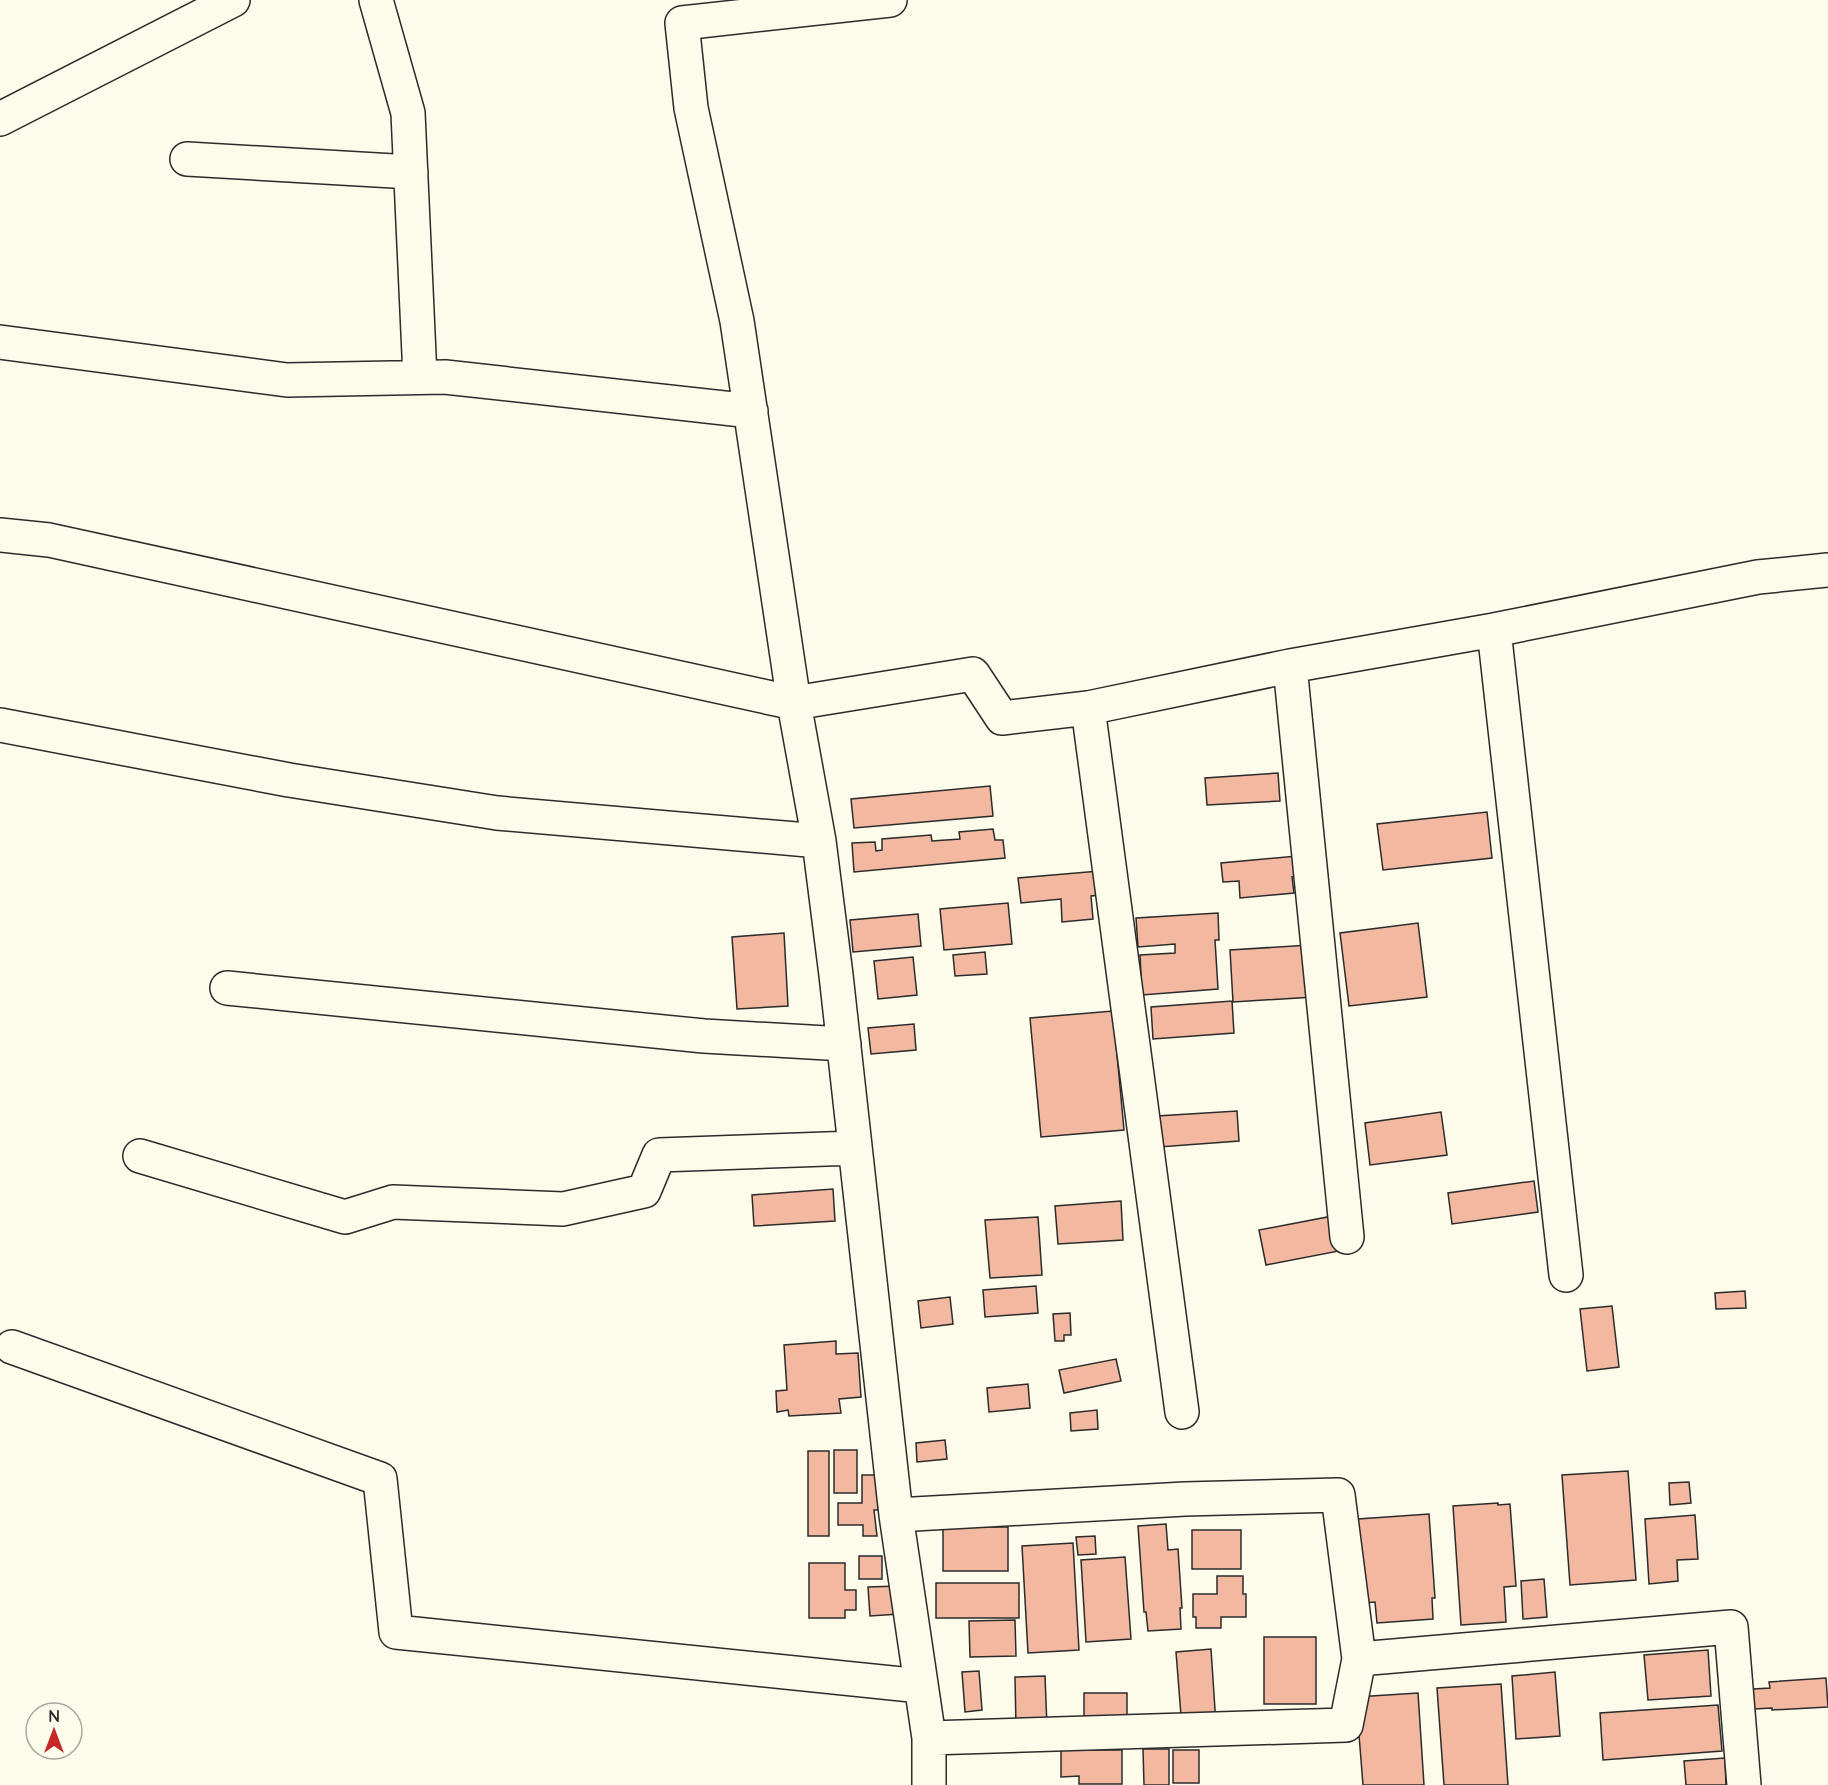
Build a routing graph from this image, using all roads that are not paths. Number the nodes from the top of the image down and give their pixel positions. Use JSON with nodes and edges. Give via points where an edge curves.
{"nodes":[{"id":1,"x":233,"y":0,"type":"edge"},
{"id":2,"x":376,"y":0,"type":"edge"},
{"id":3,"x":890,"y":0,"type":"edge"},
{"id":4,"x":0,"y":119,"type":"edge"},
{"id":5,"x":187,"y":159,"type":"dead end"},
{"id":6,"x":411,"y":172,"type":"junction"},
{"id":7,"x":0,"y":342,"type":"edge"},
{"id":8,"x":420,"y":378,"type":"junction"},
{"id":9,"x":751,"y":411,"type":"junction"},
{"id":10,"x":0,"y":535,"type":"edge"},
{"id":11,"x":1828,"y":570,"type":"edge"},
{"id":12,"x":1494,"y":630,"type":"junction"},
{"id":13,"x":1290,"y":666,"type":"junction"},
{"id":14,"x":794,"y":703,"type":"junction"},
{"id":15,"x":1088,"y":708,"type":"junction"},
{"id":16,"x":0,"y":725,"type":"edge"},
{"id":17,"x":819,"y":841,"type":"junction"},
{"id":18,"x":227,"y":988,"type":"dead end"},
{"id":19,"x":844,"y":1044,"type":"junction"},
{"id":20,"x":855,"y":1148,"type":"junction"},
{"id":21,"x":140,"y":1156,"type":"dead end"},
{"id":22,"x":1347,"y":1237,"type":"dead end"},
{"id":23,"x":1566,"y":1275,"type":"dead end"},
{"id":24,"x":12,"y":1347,"type":"dead end"},
{"id":25,"x":1182,"y":1412,"type":"dead end"},
{"id":26,"x":896,"y":1515,"type":"junction"},
{"id":27,"x":1359,"y":1659,"type":"junction"},
{"id":28,"x":921,"y":1686,"type":"junction"},
{"id":29,"x":929,"y":1738,"type":"junction"},
{"id":30,"x":929,"y":1785,"type":"edge"},
{"id":31,"x":1744,"y":1785,"type":"edge"}],
"edges":[{"from":1,"to":4,"type":"street"},
{"from":2,"to":6,"type":"street","via":[[408,113]]},
{"from":3,"to":9,"type":"street","via":[[682,23],[691,108],[738,321]]},
{"from":5,"to":6,"type":"street"},
{"from":6,"to":8,"type":"street"},
{"from":7,"to":8,"type":"street","via":[[287,380]]},
{"from":8,"to":9,"type":"street","via":[[456,378]]},
{"from":9,"to":14,"type":"street"},
{"from":10,"to":14,"type":"street","via":[[49,540]]},
{"from":11,"to":12,"type":"street","via":[[1758,577]]},
{"from":12,"to":13,"type":"street"},
{"from":12,"to":23,"type":"street"},
{"from":13,"to":15,"type":"street"},
{"from":13,"to":22,"type":"street"},
{"from":14,"to":15,"type":"street","via":[[973,674],[1002,718]]},
{"from":14,"to":17,"type":"street"},
{"from":15,"to":25,"type":"street"},
{"from":16,"to":17,"type":"street","via":[[290,780],[497,813]]},
{"from":17,"to":19,"type":"street"},
{"from":18,"to":19,"type":"street","via":[[704,1036]]},
{"from":19,"to":20,"type":"street"},
{"from":20,"to":21,"type":"street","via":[[659,1155],[644,1191],[563,1209],[393,1202],[345,1217]]},
{"from":20,"to":26,"type":"street"},
{"from":24,"to":28,"type":"street","via":[[380,1479],[396,1632]]},
{"from":26,"to":27,"type":"street","via":[[1338,1495]]},
{"from":26,"to":28,"type":"street"},
{"from":27,"to":29,"type":"street","via":[[1346,1725]]},
{"from":27,"to":31,"type":"street","via":[[1731,1627]]},
{"from":28,"to":29,"type":"street"},
{"from":29,"to":30,"type":"street"}]}
